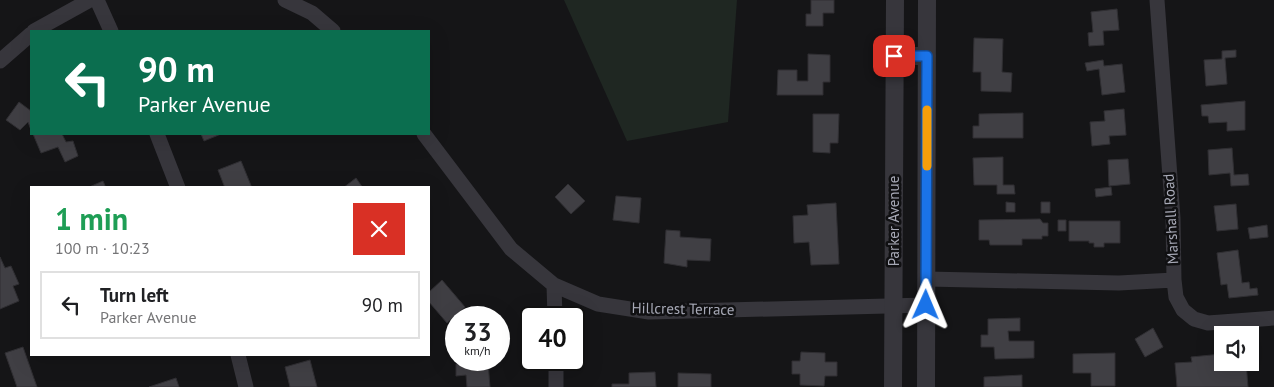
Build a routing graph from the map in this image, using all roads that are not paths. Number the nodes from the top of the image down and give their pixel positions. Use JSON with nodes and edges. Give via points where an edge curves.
{"nodes":[{"id":1,"x":90,"y":0,"type":"edge"},
{"id":2,"x":97,"y":0,"type":"edge"},
{"id":3,"x":285,"y":0,"type":"edge"},
{"id":4,"x":895,"y":0,"type":"edge"},
{"id":5,"x":927,"y":0,"type":"edge"},
{"id":6,"x":1157,"y":0,"type":"edge"},
{"id":7,"x":36,"y":30,"type":"edge"},
{"id":8,"x":111,"y":30,"type":"edge"},
{"id":9,"x":332,"y":30,"type":"edge"},
{"id":10,"x":30,"y":35,"type":"edge"},
{"id":11,"x":894,"y":56,"type":"junction"},
{"id":12,"x":927,"y":56,"type":"junction"},
{"id":13,"x":0,"y":61,"type":"edge"},
{"id":14,"x":157,"y":135,"type":"edge"},
{"id":15,"x":425,"y":135,"type":"edge"},
{"id":16,"x":177,"y":186,"type":"edge"},
{"id":17,"x":926,"y":279,"type":"junction"},
{"id":18,"x":1174,"y":280,"type":"junction"},
{"id":19,"x":554,"y":286,"type":"junction"},
{"id":20,"x":926,"y":305,"type":"junction"},
{"id":21,"x":555,"y":306,"type":"edge"},
{"id":22,"x":893,"y":306,"type":"junction"},
{"id":23,"x":1274,"y":318,"type":"edge"},
{"id":24,"x":238,"y":356,"type":"edge"},
{"id":25,"x":556,"y":371,"type":"edge"},
{"id":26,"x":246,"y":387,"type":"edge"},
{"id":27,"x":556,"y":387,"type":"edge"},
{"id":28,"x":893,"y":387,"type":"edge"},
{"id":29,"x":926,"y":387,"type":"edge"}],
"edges":[{"from":1,"to":7,"type":"street"},
{"from":2,"to":8,"type":"street"},
{"from":3,"to":9,"type":"street","via":[[312,13]]},
{"from":4,"to":11,"type":"street","name":"Parker Avenue"},
{"from":5,"to":12,"type":"street"},
{"from":6,"to":18,"type":"street","name":"Marshall Road","via":[[1173,218]]},
{"from":10,"to":13,"type":"street"},
{"from":11,"to":12,"type":"street"},
{"from":11,"to":22,"type":"street","name":"Parker Avenue"},
{"from":12,"to":17,"type":"street"},
{"from":14,"to":16,"type":"street"},
{"from":15,"to":19,"type":"street","name":"Hillcrest Terrace","via":[[511,249]]},
{"from":17,"to":18,"type":"street","name":"Marshall Road"},
{"from":17,"to":20,"type":"street"},
{"from":18,"to":23,"type":"street","via":[[1176,297],[1194,320],[1208,323]]},
{"from":19,"to":21,"type":"street"},
{"from":19,"to":22,"type":"street","name":"Hillcrest Terrace","via":[[598,304],[649,312]]},
{"from":20,"to":22,"type":"street","name":"Hillcrest Terrace"},
{"from":20,"to":29,"type":"street"},
{"from":22,"to":28,"type":"street","name":"Parker Avenue"},
{"from":24,"to":26,"type":"street"},
{"from":25,"to":27,"type":"street"}]}
